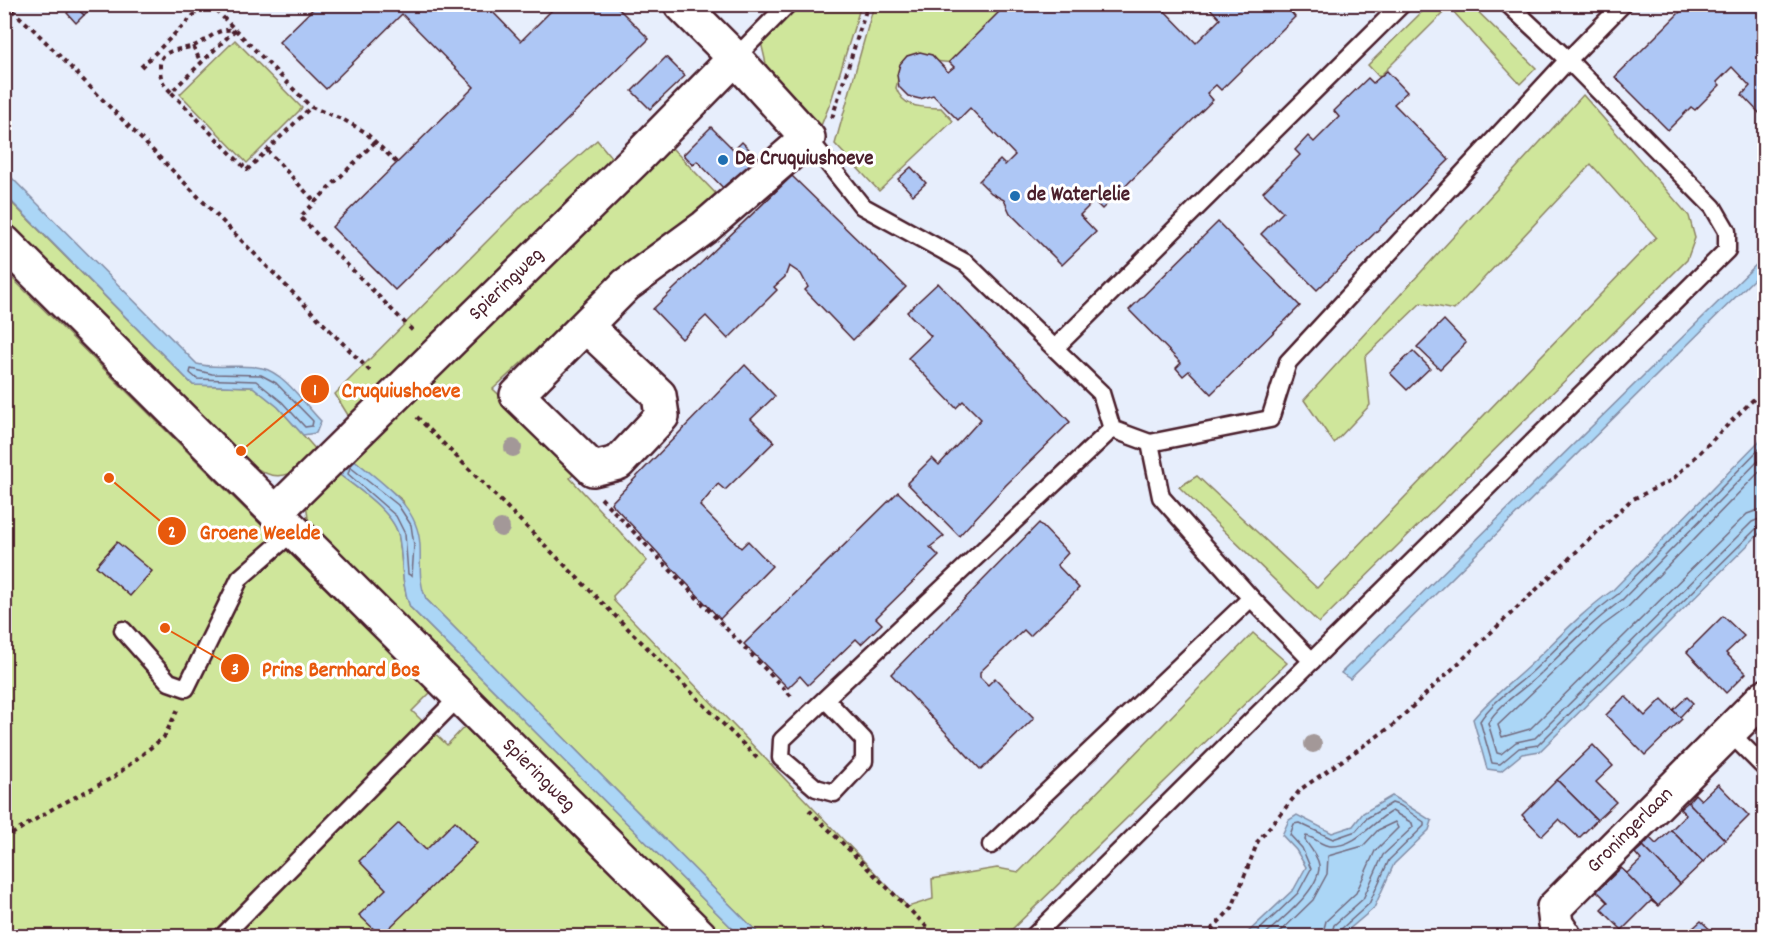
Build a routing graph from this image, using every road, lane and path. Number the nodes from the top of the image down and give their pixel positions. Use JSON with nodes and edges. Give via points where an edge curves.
{"nodes":[{"id":1,"x":5,"y":4,"type":"edge"},
{"id":2,"x":205,"y":4,"type":"edge"},
{"id":3,"x":210,"y":4,"type":"edge"},
{"id":4,"x":223,"y":4,"type":"edge"},
{"id":5,"x":681,"y":4,"type":"edge"},
{"id":6,"x":788,"y":4,"type":"edge"},
{"id":7,"x":868,"y":4,"type":"edge"},
{"id":8,"x":1402,"y":4,"type":"edge"},
{"id":9,"x":1508,"y":4,"type":"edge"},
{"id":10,"x":1623,"y":4,"type":"edge"},
{"id":11,"x":216,"y":11,"type":"junction"},
{"id":12,"x":235,"y":30,"type":"junction"},
{"id":13,"x":193,"y":46,"type":"junction"},
{"id":14,"x":157,"y":51,"type":"junction"},
{"id":15,"x":162,"y":56,"type":"junction"},
{"id":16,"x":735,"y":58,"type":"junction"},
{"id":17,"x":1568,"y":60,"type":"junction"},
{"id":18,"x":201,"y":63,"type":"junction"},
{"id":19,"x":141,"y":67,"type":"dead end"},
{"id":20,"x":171,"y":92,"type":"junction"},
{"id":21,"x":311,"y":107,"type":"junction"},
{"id":22,"x":375,"y":142,"type":"junction"},
{"id":23,"x":815,"y":145,"type":"junction"},
{"id":24,"x":267,"y":150,"type":"junction"},
{"id":25,"x":397,"y":163,"type":"dead end"},
{"id":26,"x":315,"y":202,"type":"junction"},
{"id":27,"x":4,"y":242,"type":"edge"},
{"id":28,"x":586,"y":326,"type":"junction"},
{"id":29,"x":1055,"y":348,"type":"junction"},
{"id":30,"x":436,"y":354,"type":"junction"},
{"id":31,"x":1764,"y":389,"type":"edge"},
{"id":32,"x":394,"y":395,"type":"junction"},
{"id":33,"x":1112,"y":429,"type":"junction"},
{"id":34,"x":1150,"y":443,"type":"junction"},
{"id":35,"x":593,"y":469,"type":"junction"},
{"id":36,"x":286,"y":520,"type":"junction"},
{"id":37,"x":1251,"y":598,"type":"junction"},
{"id":38,"x":123,"y":630,"type":"dead end"},
{"id":39,"x":1312,"y":661,"type":"junction"},
{"id":40,"x":186,"y":688,"type":"junction"},
{"id":41,"x":460,"y":696,"type":"junction"},
{"id":42,"x":1764,"y":697,"type":"edge"},
{"id":43,"x":825,"y":699,"type":"junction"},
{"id":44,"x":809,"y":714,"type":"junction"},
{"id":45,"x":1729,"y":732,"type":"junction"},
{"id":46,"x":766,"y":767,"type":"dead end"},
{"id":47,"x":1764,"y":767,"type":"edge"},
{"id":48,"x":800,"y":801,"type":"dead end"},
{"id":49,"x":4,"y":839,"type":"edge"},
{"id":50,"x":991,"y":845,"type":"dead end"},
{"id":51,"x":223,"y":936,"type":"edge"},
{"id":52,"x":700,"y":936,"type":"edge"},
{"id":53,"x":936,"y":936,"type":"edge"},
{"id":54,"x":1034,"y":936,"type":"edge"},
{"id":55,"x":1204,"y":936,"type":"edge"},
{"id":56,"x":1564,"y":936,"type":"edge"}],
"edges":[{"from":1,"to":32,"type":"path"},
{"from":2,"to":14,"type":"path"},
{"from":3,"to":11,"type":"path"},
{"from":4,"to":11,"type":"path"},
{"from":5,"to":16,"type":"street"},
{"from":6,"to":16,"type":"lane","name":"Spieringweg"},
{"from":7,"to":23,"type":"path"},
{"from":8,"to":29,"type":"lane"},
{"from":9,"to":17,"type":"lane"},
{"from":10,"to":17,"type":"lane"},
{"from":11,"to":12,"type":"path"},
{"from":12,"to":13,"type":"path","via":[[214,32]]},
{"from":12,"to":18,"type":"path"},
{"from":12,"to":21,"type":"path"},
{"from":13,"to":15,"type":"path"},
{"from":13,"to":18,"type":"path"},
{"from":14,"to":15,"type":"path"},
{"from":14,"to":19,"type":"path"},
{"from":15,"to":20,"type":"path","via":[[160,78]]},
{"from":16,"to":23,"type":"street"},
{"from":16,"to":30,"type":"street","name":"Spieringweg"},
{"from":17,"to":34,"type":"lane","via":[[1288,362],[1270,419]]},
{"from":17,"to":39,"type":"lane","via":[[1713,207],[1727,231],[1726,250]]},
{"from":18,"to":20,"type":"path"},
{"from":20,"to":24,"type":"path","via":[[247,170]]},
{"from":21,"to":22,"type":"path","via":[[344,120]]},
{"from":21,"to":24,"type":"path"},
{"from":22,"to":25,"type":"path"},
{"from":22,"to":26,"type":"path"},
{"from":23,"to":28,"type":"street","via":[[626,285]]},
{"from":23,"to":29,"type":"lane","via":[[862,206],[966,263]]},
{"from":24,"to":26,"type":"path"},
{"from":26,"to":30,"type":"path","via":[[300,217]]},
{"from":27,"to":36,"type":"street","name":"Spieringweg"},
{"from":28,"to":35,"type":"street","via":[[517,395]]},
{"from":28,"to":35,"type":"street","via":[[660,395],[662,416],[618,463]]},
{"from":29,"to":33,"type":"lane","via":[[1101,393]]},
{"from":30,"to":32,"type":"street","name":"Spieringweg"},
{"from":31,"to":55,"type":"path","via":[[1672,480],[1631,500],[1392,726],[1301,789],[1258,841],[1232,908]]},
{"from":32,"to":36,"type":"street","name":"Spieringweg"},
{"from":32,"to":46,"type":"path"},
{"from":33,"to":34,"type":"lane"},
{"from":33,"to":43,"type":"lane"},
{"from":34,"to":37,"type":"lane","via":[[1161,497]]},
{"from":35,"to":44,"type":"path","via":[[586,483]]},
{"from":36,"to":40,"type":"lane","via":[[240,578]]},
{"from":36,"to":41,"type":"street","name":"Spieringweg"},
{"from":37,"to":39,"type":"lane"},
{"from":37,"to":50,"type":"lane"},
{"from":38,"to":40,"type":"lane","via":[[169,682]]},
{"from":39,"to":54,"type":"lane"},
{"from":40,"to":49,"type":"path","via":[[164,737],[114,777]]},
{"from":41,"to":51,"type":"lane"},
{"from":41,"to":52,"type":"street","name":"Spieringweg"},
{"from":42,"to":45,"type":"street","name":"Groningerlaan"},
{"from":43,"to":44,"type":"lane"},
{"from":43,"to":44,"type":"lane","via":[[864,740],[864,761],[834,793],[816,788],[781,758],[782,740]]},
{"from":45,"to":47,"type":"lane"},
{"from":45,"to":56,"type":"street","name":"Groningerlaan","via":[[1554,908],[1556,924]]},
{"from":48,"to":53,"type":"path"}]}
